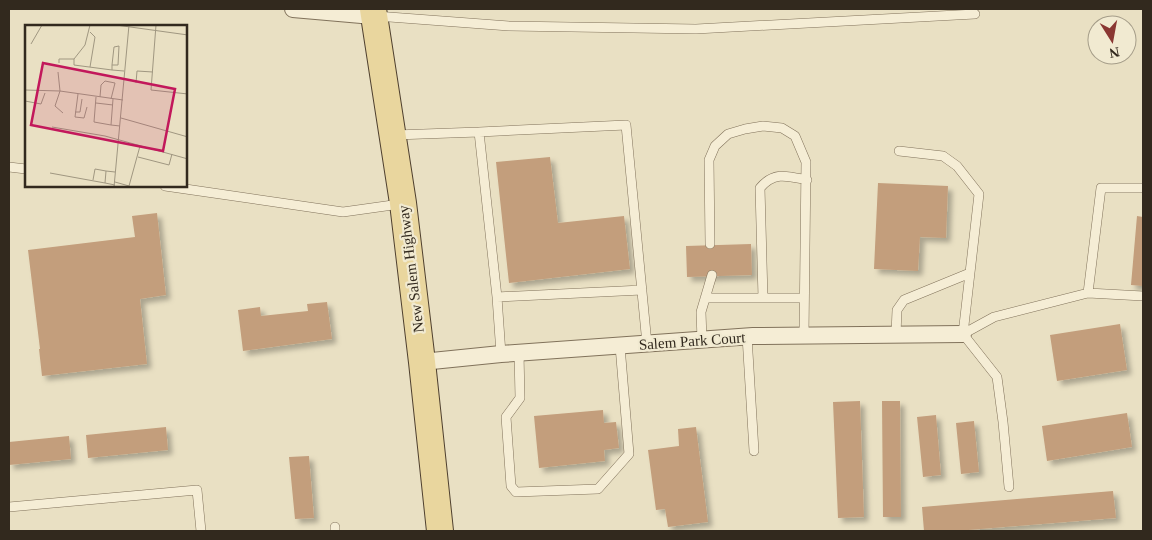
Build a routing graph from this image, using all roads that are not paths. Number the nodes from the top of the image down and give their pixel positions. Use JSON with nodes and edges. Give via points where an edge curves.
{"nodes":[{"id":1,"x":293,"y":9,"type":"edge"},
{"id":2,"x":373,"y":12,"type":"edge"},
{"id":3,"x":975,"y":14,"type":"dead end"},
{"id":4,"x":479,"y":132,"type":"junction"},
{"id":5,"x":392,"y":135,"type":"junction"},
{"id":6,"x":898,"y":151,"type":"dead end"},
{"id":7,"x":9,"y":167,"type":"edge"},
{"id":8,"x":25,"y":169,"type":"edge"},
{"id":9,"x":806,"y":180,"type":"junction"},
{"id":10,"x":179,"y":188,"type":"edge"},
{"id":11,"x":1143,"y":188,"type":"edge"},
{"id":12,"x":403,"y":203,"type":"junction"},
{"id":13,"x":710,"y":244,"type":"dead end"},
{"id":14,"x":970,"y":273,"type":"junction"},
{"id":15,"x":712,"y":275,"type":"dead end"},
{"id":16,"x":642,"y":290,"type":"junction"},
{"id":17,"x":1088,"y":293,"type":"junction"},
{"id":18,"x":1143,"y":296,"type":"edge"},
{"id":19,"x":497,"y":297,"type":"junction"},
{"id":20,"x":705,"y":298,"type":"junction"},
{"id":21,"x":763,"y":298,"type":"junction"},
{"id":22,"x":804,"y":298,"type":"junction"},
{"id":23,"x":896,"y":334,"type":"junction"},
{"id":24,"x":964,"y":334,"type":"junction"},
{"id":25,"x":804,"y":335,"type":"junction"},
{"id":26,"x":747,"y":336,"type":"junction"},
{"id":27,"x":702,"y":340,"type":"junction"},
{"id":28,"x":647,"y":344,"type":"junction"},
{"id":29,"x":620,"y":346,"type":"junction"},
{"id":30,"x":519,"y":353,"type":"junction"},
{"id":31,"x":501,"y":354,"type":"junction"},
{"id":32,"x":422,"y":362,"type":"junction"},
{"id":33,"x":754,"y":452,"type":"dead end"},
{"id":34,"x":1009,"y":488,"type":"dead end"},
{"id":35,"x":9,"y":507,"type":"edge"},
{"id":36,"x":201,"y":531,"type":"edge"},
{"id":37,"x":440,"y":531,"type":"edge"}],
"edges":[{"from":1,"to":2,"type":"street"},
{"from":2,"to":3,"type":"lane","via":[[508,26],[696,29]]},
{"from":2,"to":5,"type":"main road","name":"New Salem Highway"},
{"from":4,"to":5,"type":"lane"},
{"from":4,"to":16,"type":"lane","via":[[626,125]]},
{"from":4,"to":19,"type":"lane"},
{"from":5,"to":12,"type":"main road","name":"New Salem Highway"},
{"from":6,"to":14,"type":"lane","via":[[943,156],[957,166],[979,194]]},
{"from":7,"to":8,"type":"lane"},
{"from":9,"to":13,"type":"lane","via":[[806,162],[795,136],[782,128],[763,126],[728,134],[715,146],[709,160]]},
{"from":9,"to":21,"type":"lane","via":[[776,177],[766,180],[760,188]]},
{"from":9,"to":22,"type":"lane"},
{"from":10,"to":12,"type":"lane","via":[[343,212]]},
{"from":11,"to":17,"type":"lane","via":[[1101,188]]},
{"from":12,"to":32,"type":"main road","name":"New Salem Highway"},
{"from":14,"to":23,"type":"lane","via":[[904,300],[897,310]]},
{"from":14,"to":24,"type":"lane"},
{"from":15,"to":20,"type":"lane"},
{"from":16,"to":19,"type":"lane"},
{"from":16,"to":28,"type":"lane"},
{"from":17,"to":18,"type":"lane"},
{"from":17,"to":24,"type":"lane","via":[[994,317]]},
{"from":19,"to":31,"type":"lane"},
{"from":20,"to":21,"type":"lane"},
{"from":20,"to":27,"type":"lane","via":[[701,312]]},
{"from":21,"to":22,"type":"lane"},
{"from":22,"to":25,"type":"lane"},
{"from":23,"to":24,"type":"street","name":"Salem Park Court"},
{"from":23,"to":25,"type":"street","name":"Salem Park Court"},
{"from":24,"to":34,"type":"lane","via":[[997,378]]},
{"from":25,"to":26,"type":"street","name":"Salem Park Court"},
{"from":26,"to":27,"type":"street","name":"Salem Park Court"},
{"from":26,"to":33,"type":"lane"},
{"from":27,"to":28,"type":"street","name":"Salem Park Court"},
{"from":28,"to":29,"type":"street","name":"Salem Park Court"},
{"from":29,"to":30,"type":"street","name":"Salem Park Court"},
{"from":29,"to":30,"type":"lane","via":[[629,454],[598,489],[516,492],[511,486],[506,417],[520,398]]},
{"from":30,"to":31,"type":"street","name":"Salem Park Court"},
{"from":31,"to":32,"type":"street","name":"Salem Park Court"},
{"from":32,"to":37,"type":"main road","name":"New Salem Highway"},
{"from":35,"to":36,"type":"lane","via":[[196,490]]}]}
